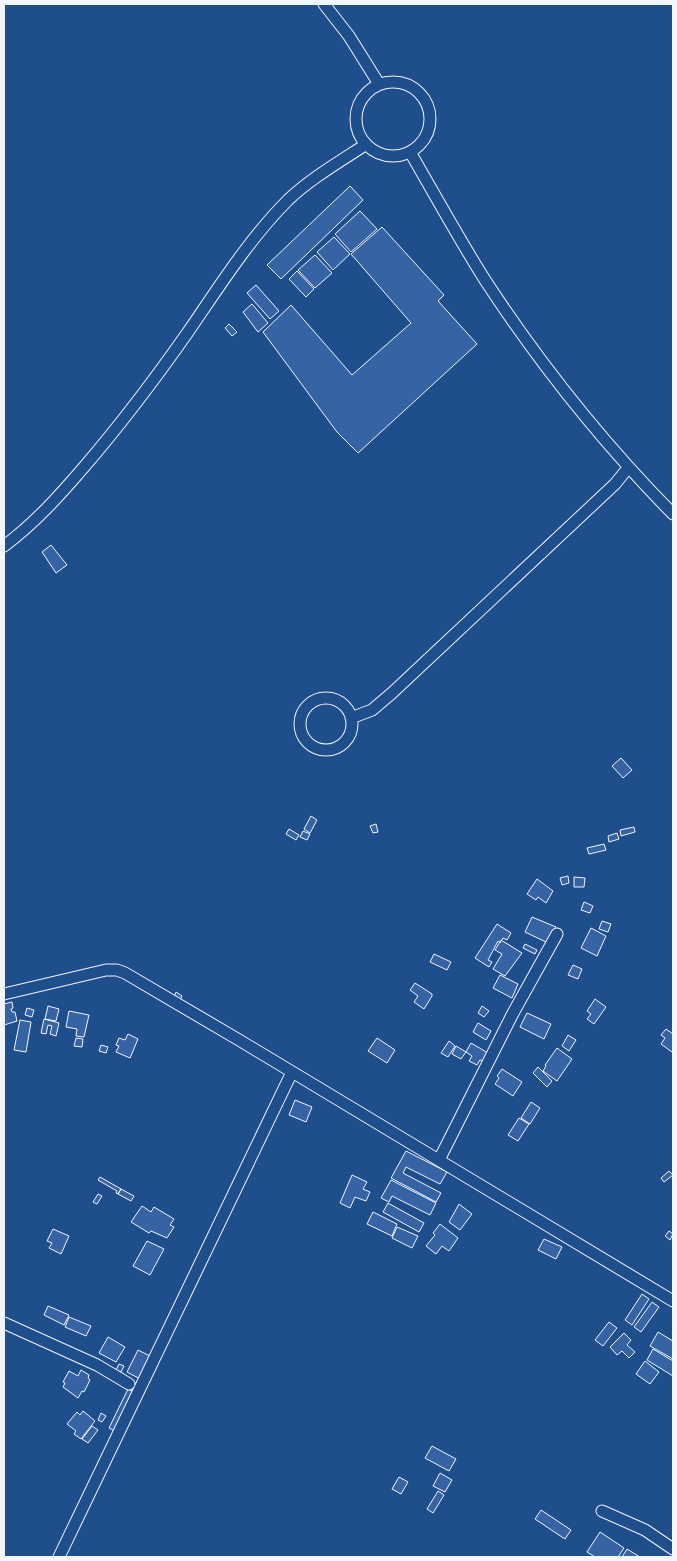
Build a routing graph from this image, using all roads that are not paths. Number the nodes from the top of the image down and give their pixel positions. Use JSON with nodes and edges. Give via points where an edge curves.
{"nodes":[{"id":1,"x":324,"y":4,"type":"edge"},
{"id":2,"x":380,"y":84,"type":"junction"},
{"id":3,"x":365,"y":145,"type":"junction"},
{"id":4,"x":410,"y":152,"type":"junction"},
{"id":5,"x":628,"y":468,"type":"junction"},
{"id":6,"x":673,"y":514,"type":"edge"},
{"id":7,"x":4,"y":546,"type":"edge"},
{"id":8,"x":351,"y":718,"type":"junction"},
{"id":9,"x":557,"y":934,"type":"dead end"},
{"id":10,"x":4,"y":994,"type":"edge"},
{"id":11,"x":292,"y":1072,"type":"junction"},
{"id":12,"x":439,"y":1160,"type":"junction"},
{"id":13,"x":673,"y":1301,"type":"edge"},
{"id":14,"x":4,"y":1323,"type":"edge"},
{"id":15,"x":130,"y":1384,"type":"dead end"},
{"id":16,"x":602,"y":1511,"type":"dead end"},
{"id":17,"x":673,"y":1549,"type":"edge"},
{"id":18,"x":59,"y":1557,"type":"edge"}],
"edges":[{"from":1,"to":2,"type":"street"},
{"from":2,"to":3,"type":"street","via":[[360,99],[356,111],[356,129]]},
{"from":2,"to":4,"type":"street","via":[[404,83],[424,98],[429,110],[427,134]]},
{"from":3,"to":4,"type":"street","via":[[386,156]]},
{"from":3,"to":7,"type":"street","via":[[289,200],[252,242],[151,386],[100,448],[58,497]]},
{"from":4,"to":5,"type":"street","via":[[485,280],[542,362]]},
{"from":5,"to":6,"type":"street"},
{"from":5,"to":8,"type":"street","via":[[615,484],[392,693],[372,710]]},
{"from":8,"to":8,"type":"street","via":[[351,732],[347,740],[333,750],[316,748],[309,743],[301,728],[301,720],[309,705],[324,699],[340,702]]},
{"from":9,"to":12,"type":"street"},
{"from":10,"to":11,"type":"street","via":[[117,970],[136,978]]},
{"from":11,"to":12,"type":"street"},
{"from":11,"to":18,"type":"street"},
{"from":12,"to":13,"type":"street"},
{"from":14,"to":15,"type":"street","via":[[97,1365]]},
{"from":16,"to":17,"type":"street","via":[[645,1530]]}]}
